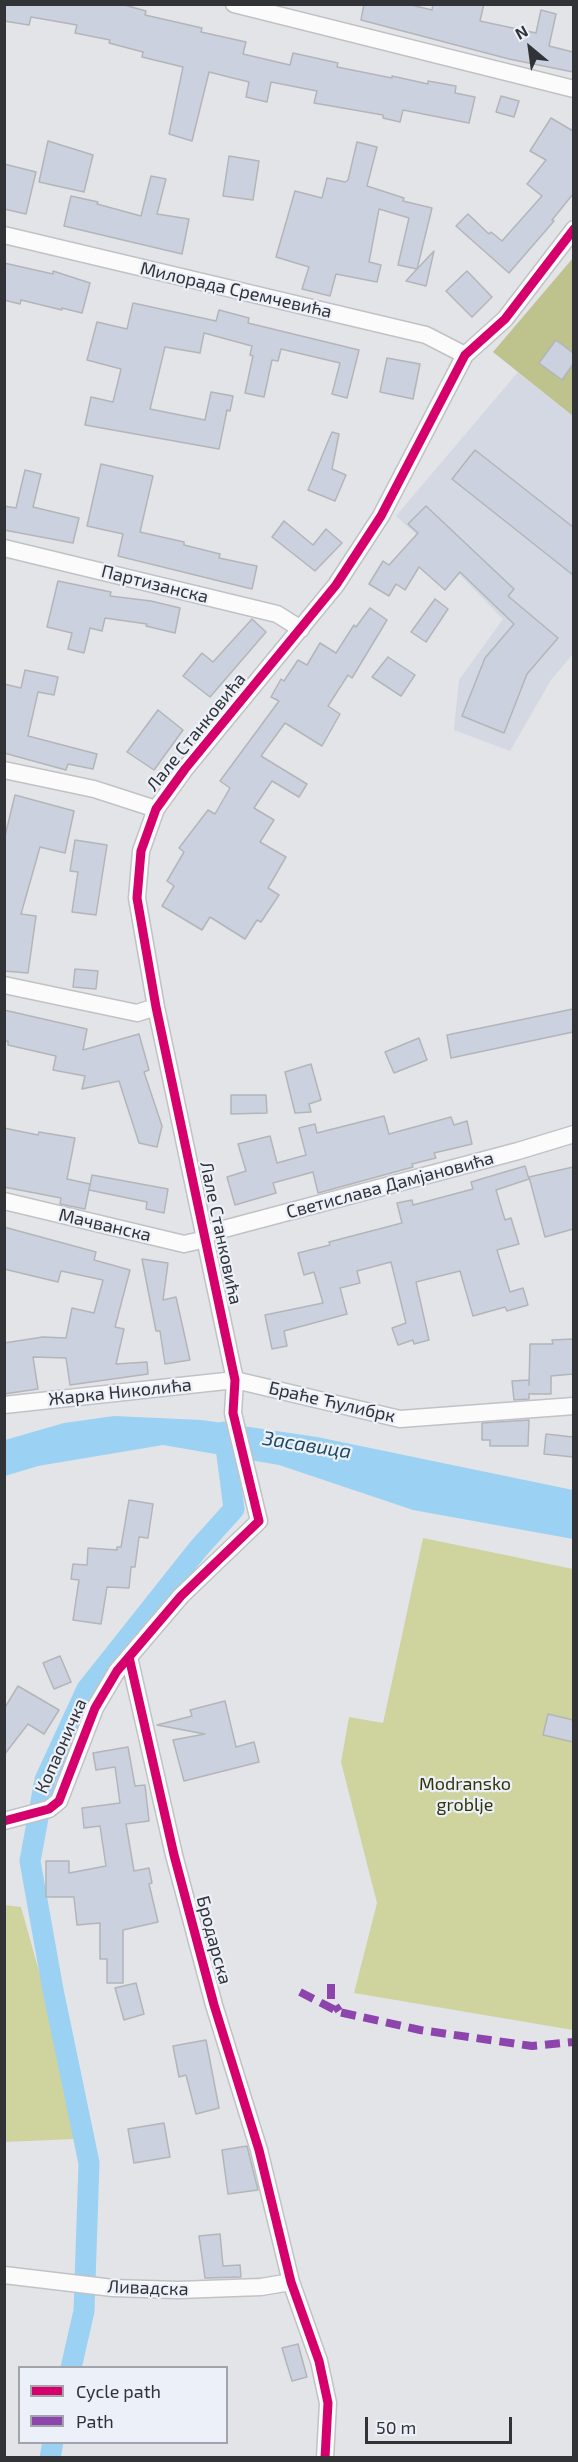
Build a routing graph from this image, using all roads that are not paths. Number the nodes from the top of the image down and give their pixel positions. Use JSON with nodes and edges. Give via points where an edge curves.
{"nodes":[{"id":1,"x":234,"y":4,"type":"edge"},
{"id":2,"x":573,"y":89,"type":"edge"},
{"id":3,"x":573,"y":229,"type":"edge"},
{"id":4,"x":4,"y":235,"type":"edge"},
{"id":5,"x":465,"y":355,"type":"junction"},
{"id":6,"x":4,"y":548,"type":"edge"},
{"id":7,"x":301,"y":628,"type":"junction"},
{"id":8,"x":4,"y":770,"type":"edge"},
{"id":9,"x":156,"y":808,"type":"junction"},
{"id":10,"x":4,"y":985,"type":"edge"},
{"id":11,"x":156,"y":1007,"type":"junction"},
{"id":12,"x":573,"y":1134,"type":"edge"},
{"id":13,"x":4,"y":1201,"type":"edge"},
{"id":14,"x":206,"y":1236,"type":"junction"},
{"id":15,"x":235,"y":1380,"type":"junction"},
{"id":16,"x":4,"y":1405,"type":"edge"},
{"id":17,"x":573,"y":1406,"type":"edge"},
{"id":18,"x":129,"y":1658,"type":"junction"},
{"id":19,"x":4,"y":1821,"type":"edge"},
{"id":20,"x":4,"y":2275,"type":"edge"},
{"id":21,"x":291,"y":2282,"type":"junction"},
{"id":22,"x":325,"y":2457,"type":"edge"}],
"edges":[{"from":1,"to":2,"type":"street"},
{"from":3,"to":5,"type":"street","name":"Лале Станковића","via":[[505,319]]},
{"from":4,"to":5,"type":"street","name":"Милорада Сремчевића","via":[[426,335]]},
{"from":5,"to":7,"type":"street","name":"Лале Станковића","via":[[381,516],[336,585]]},
{"from":6,"to":7,"type":"street","name":"Партизанска","via":[[277,614]]},
{"from":7,"to":9,"type":"street","name":"Лале Станковића"},
{"from":8,"to":9,"type":"street","via":[[94,789]]},
{"from":9,"to":11,"type":"street","name":"Лале Станковића","via":[[141,851],[137,898]]},
{"from":10,"to":11,"type":"street","via":[[137,1013]]},
{"from":11,"to":14,"type":"street","name":"Лале Станковића"},
{"from":12,"to":14,"type":"street","name":"Светислава Дамјановића"},
{"from":13,"to":14,"type":"street","name":"Мачванска","via":[[184,1244]]},
{"from":14,"to":15,"type":"street","name":"Лале Станковића"},
{"from":15,"to":16,"type":"street","name":"Жарка Николића"},
{"from":15,"to":17,"type":"street","name":"Браће Ћулибрк","via":[[400,1419]]},
{"from":15,"to":18,"type":"street","name":"Лале Станковића","via":[[233,1413],[259,1521],[181,1596]]},
{"from":18,"to":19,"type":"street","name":"Копаоничка","via":[[95,1708],[59,1801],[49,1809]]},
{"from":18,"to":21,"type":"street","name":"Бродарска","via":[[174,1855],[214,2005],[259,2150]]},
{"from":20,"to":21,"type":"street","name":"Ливадска","via":[[113,2288],[178,2290]]},
{"from":21,"to":22,"type":"street","name":"Бродарска","via":[[319,2361],[328,2403]]}]}
